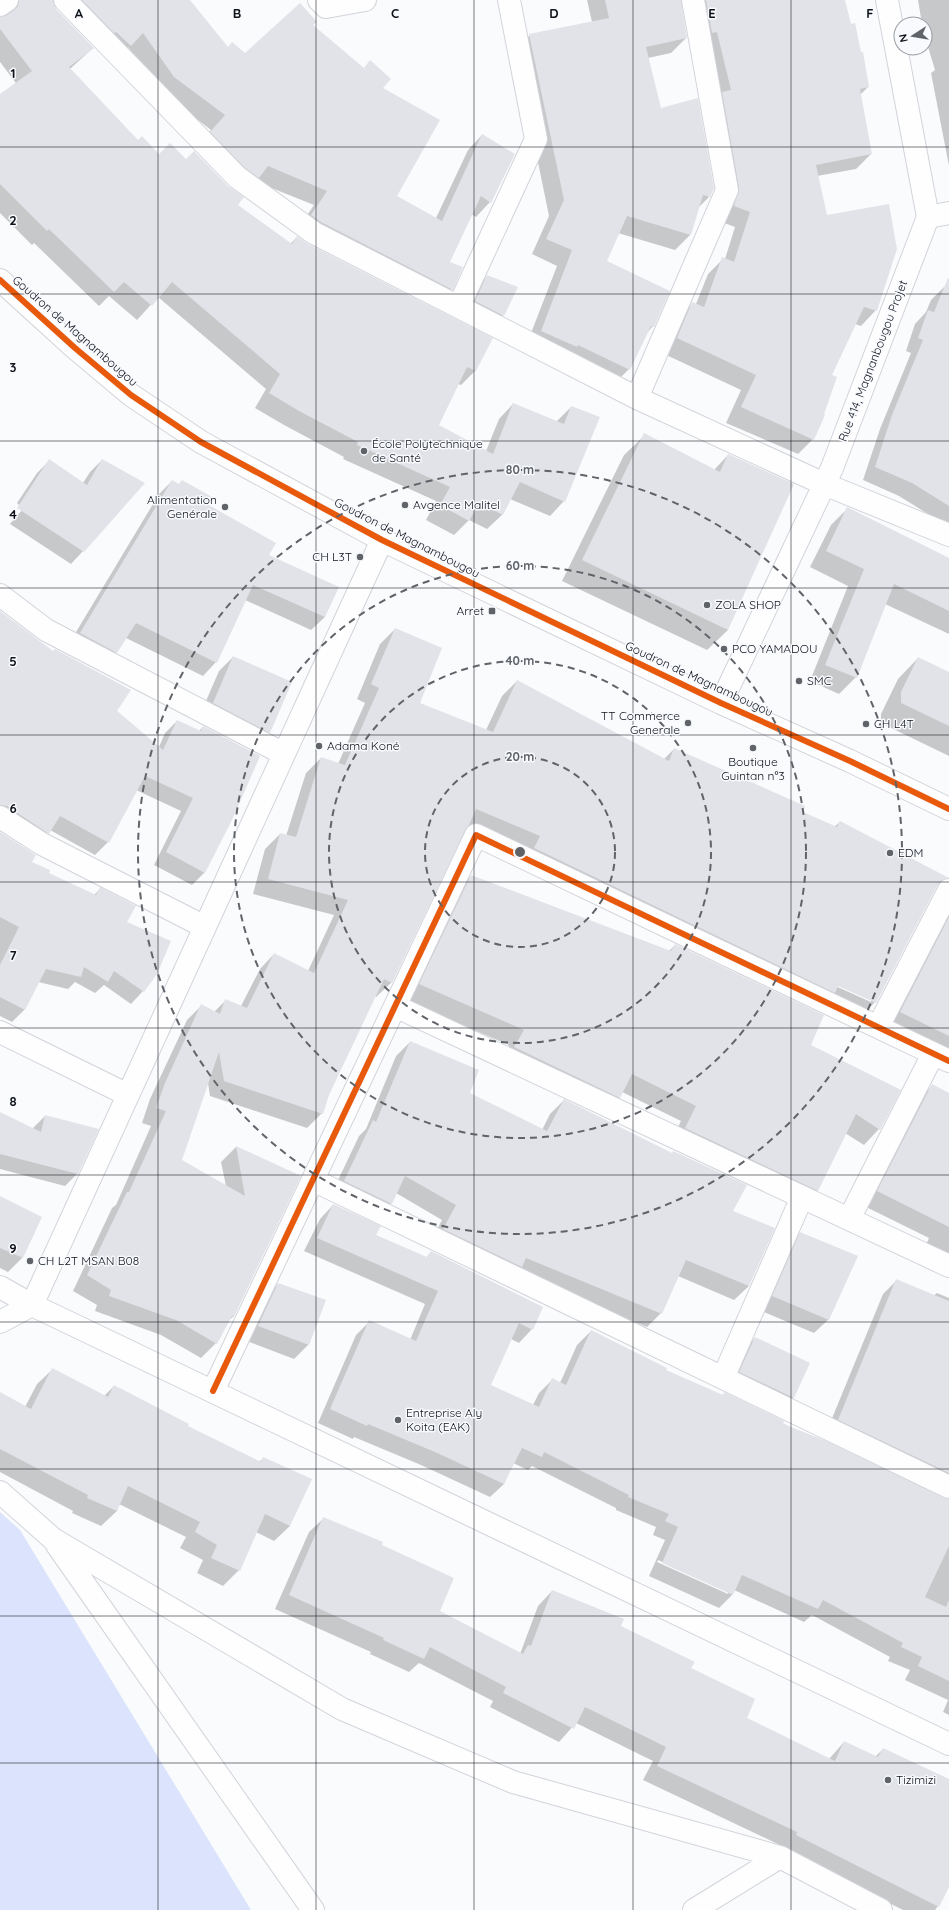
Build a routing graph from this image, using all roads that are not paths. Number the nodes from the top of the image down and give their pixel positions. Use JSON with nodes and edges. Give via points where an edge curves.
{"nodes":[{"id":1,"x":7,"y":0,"type":"edge"},
{"id":2,"x":65,"y":0,"type":"edge"},
{"id":3,"x":319,"y":0,"type":"edge"},
{"id":4,"x":365,"y":0,"type":"edge"},
{"id":5,"x":509,"y":0,"type":"edge"},
{"id":6,"x":693,"y":0,"type":"edge"},
{"id":7,"x":887,"y":0,"type":"edge"},
{"id":8,"x":0,"y":5,"type":"edge"},
{"id":9,"x":949,"y":213,"type":"edge"},
{"id":10,"x":928,"y":217,"type":"junction"},
{"id":11,"x":0,"y":280,"type":"edge"},
{"id":12,"x":459,"y":306,"type":"junction"},
{"id":13,"x":637,"y":398,"type":"junction"},
{"id":14,"x":824,"y":484,"type":"junction"},
{"id":15,"x":949,"y":535,"type":"edge"},
{"id":16,"x":382,"y":540,"type":"junction"},
{"id":17,"x":0,"y":595,"type":"edge"},
{"id":18,"x":721,"y":703,"type":"junction"},
{"id":19,"x":284,"y":754,"type":"junction"},
{"id":20,"x":949,"y":809,"type":"edge"},
{"id":21,"x":0,"y":817,"type":"edge"},
{"id":22,"x":949,"y":890,"type":"edge"},
{"id":23,"x":205,"y":927,"type":"junction"},
{"id":24,"x":395,"y":1006,"type":"junction"},
{"id":25,"x":878,"y":1027,"type":"junction"},
{"id":26,"x":0,"y":1032,"type":"edge"},
{"id":27,"x":941,"y":1057,"type":"edge"},
{"id":28,"x":128,"y":1095,"type":"junction"},
{"id":29,"x":313,"y":1180,"type":"junction"},
{"id":30,"x":802,"y":1197,"type":"junction"},
{"id":31,"x":849,"y":1219,"type":"junction"},
{"id":32,"x":949,"y":1266,"type":"edge"},
{"id":33,"x":0,"y":1287,"type":"edge"},
{"id":34,"x":32,"y":1304,"type":"junction"},
{"id":35,"x":0,"y":1322,"type":"edge"},
{"id":36,"x":723,"y":1378,"type":"junction"},
{"id":37,"x":213,"y":1391,"type":"junction"},
{"id":38,"x":949,"y":1487,"type":"edge"},
{"id":39,"x":0,"y":1492,"type":"edge"},
{"id":40,"x":53,"y":1539,"type":"junction"},
{"id":41,"x":949,"y":1744,"type":"edge"},
{"id":42,"x":780,"y":1857,"type":"junction"},
{"id":43,"x":313,"y":1910,"type":"edge"},
{"id":44,"x":694,"y":1910,"type":"edge"},
{"id":45,"x":881,"y":1910,"type":"edge"}],
"edges":[{"from":1,"to":8,"type":"street"},
{"from":2,"to":12,"type":"street","via":[[237,177],[314,234]]},
{"from":3,"to":4,"type":"street","via":[[326,7]]},
{"from":5,"to":12,"type":"street","via":[[536,139]]},
{"from":6,"to":13,"type":"street","via":[[727,190]]},
{"from":7,"to":10,"type":"street"},
{"from":9,"to":10,"type":"street"},
{"from":10,"to":14,"type":"street","name":"Rue 414, Magnanbougou Projet"},
{"from":11,"to":16,"type":"street","name":"Goudron de Magnambougou","via":[[75,348],[138,399],[201,442]]},
{"from":12,"to":13,"type":"street"},
{"from":13,"to":14,"type":"street"},
{"from":14,"to":15,"type":"street"},
{"from":14,"to":18,"type":"street","name":"Rue 414, Magnanbougou Projet"},
{"from":16,"to":18,"type":"street","name":"Goudron de Magnambougou"},
{"from":16,"to":19,"type":"street"},
{"from":17,"to":19,"type":"street","via":[[46,630]]},
{"from":18,"to":20,"type":"street","name":"Goudron de Magnambougou","via":[[850,760]]},
{"from":19,"to":23,"type":"street"},
{"from":21,"to":23,"type":"street","via":[[42,844]]},
{"from":22,"to":25,"type":"street"},
{"from":23,"to":28,"type":"street"},
{"from":24,"to":25,"type":"street","via":[[476,835]]},
{"from":24,"to":29,"type":"street"},
{"from":24,"to":30,"type":"street"},
{"from":25,"to":27,"type":"street"},
{"from":26,"to":28,"type":"street"},
{"from":27,"to":31,"type":"street"},
{"from":28,"to":34,"type":"street"},
{"from":29,"to":36,"type":"street"},
{"from":29,"to":37,"type":"street"},
{"from":30,"to":31,"type":"street"},
{"from":30,"to":36,"type":"street"},
{"from":31,"to":32,"type":"street"},
{"from":33,"to":34,"type":"street"},
{"from":34,"to":35,"type":"street"},
{"from":34,"to":37,"type":"street"},
{"from":36,"to":38,"type":"street"},
{"from":37,"to":41,"type":"street"},
{"from":39,"to":40,"type":"street"},
{"from":40,"to":42,"type":"street","via":[[342,1709],[513,1782]]},
{"from":40,"to":43,"type":"street"},
{"from":42,"to":44,"type":"street"},
{"from":42,"to":45,"type":"street"}]}
